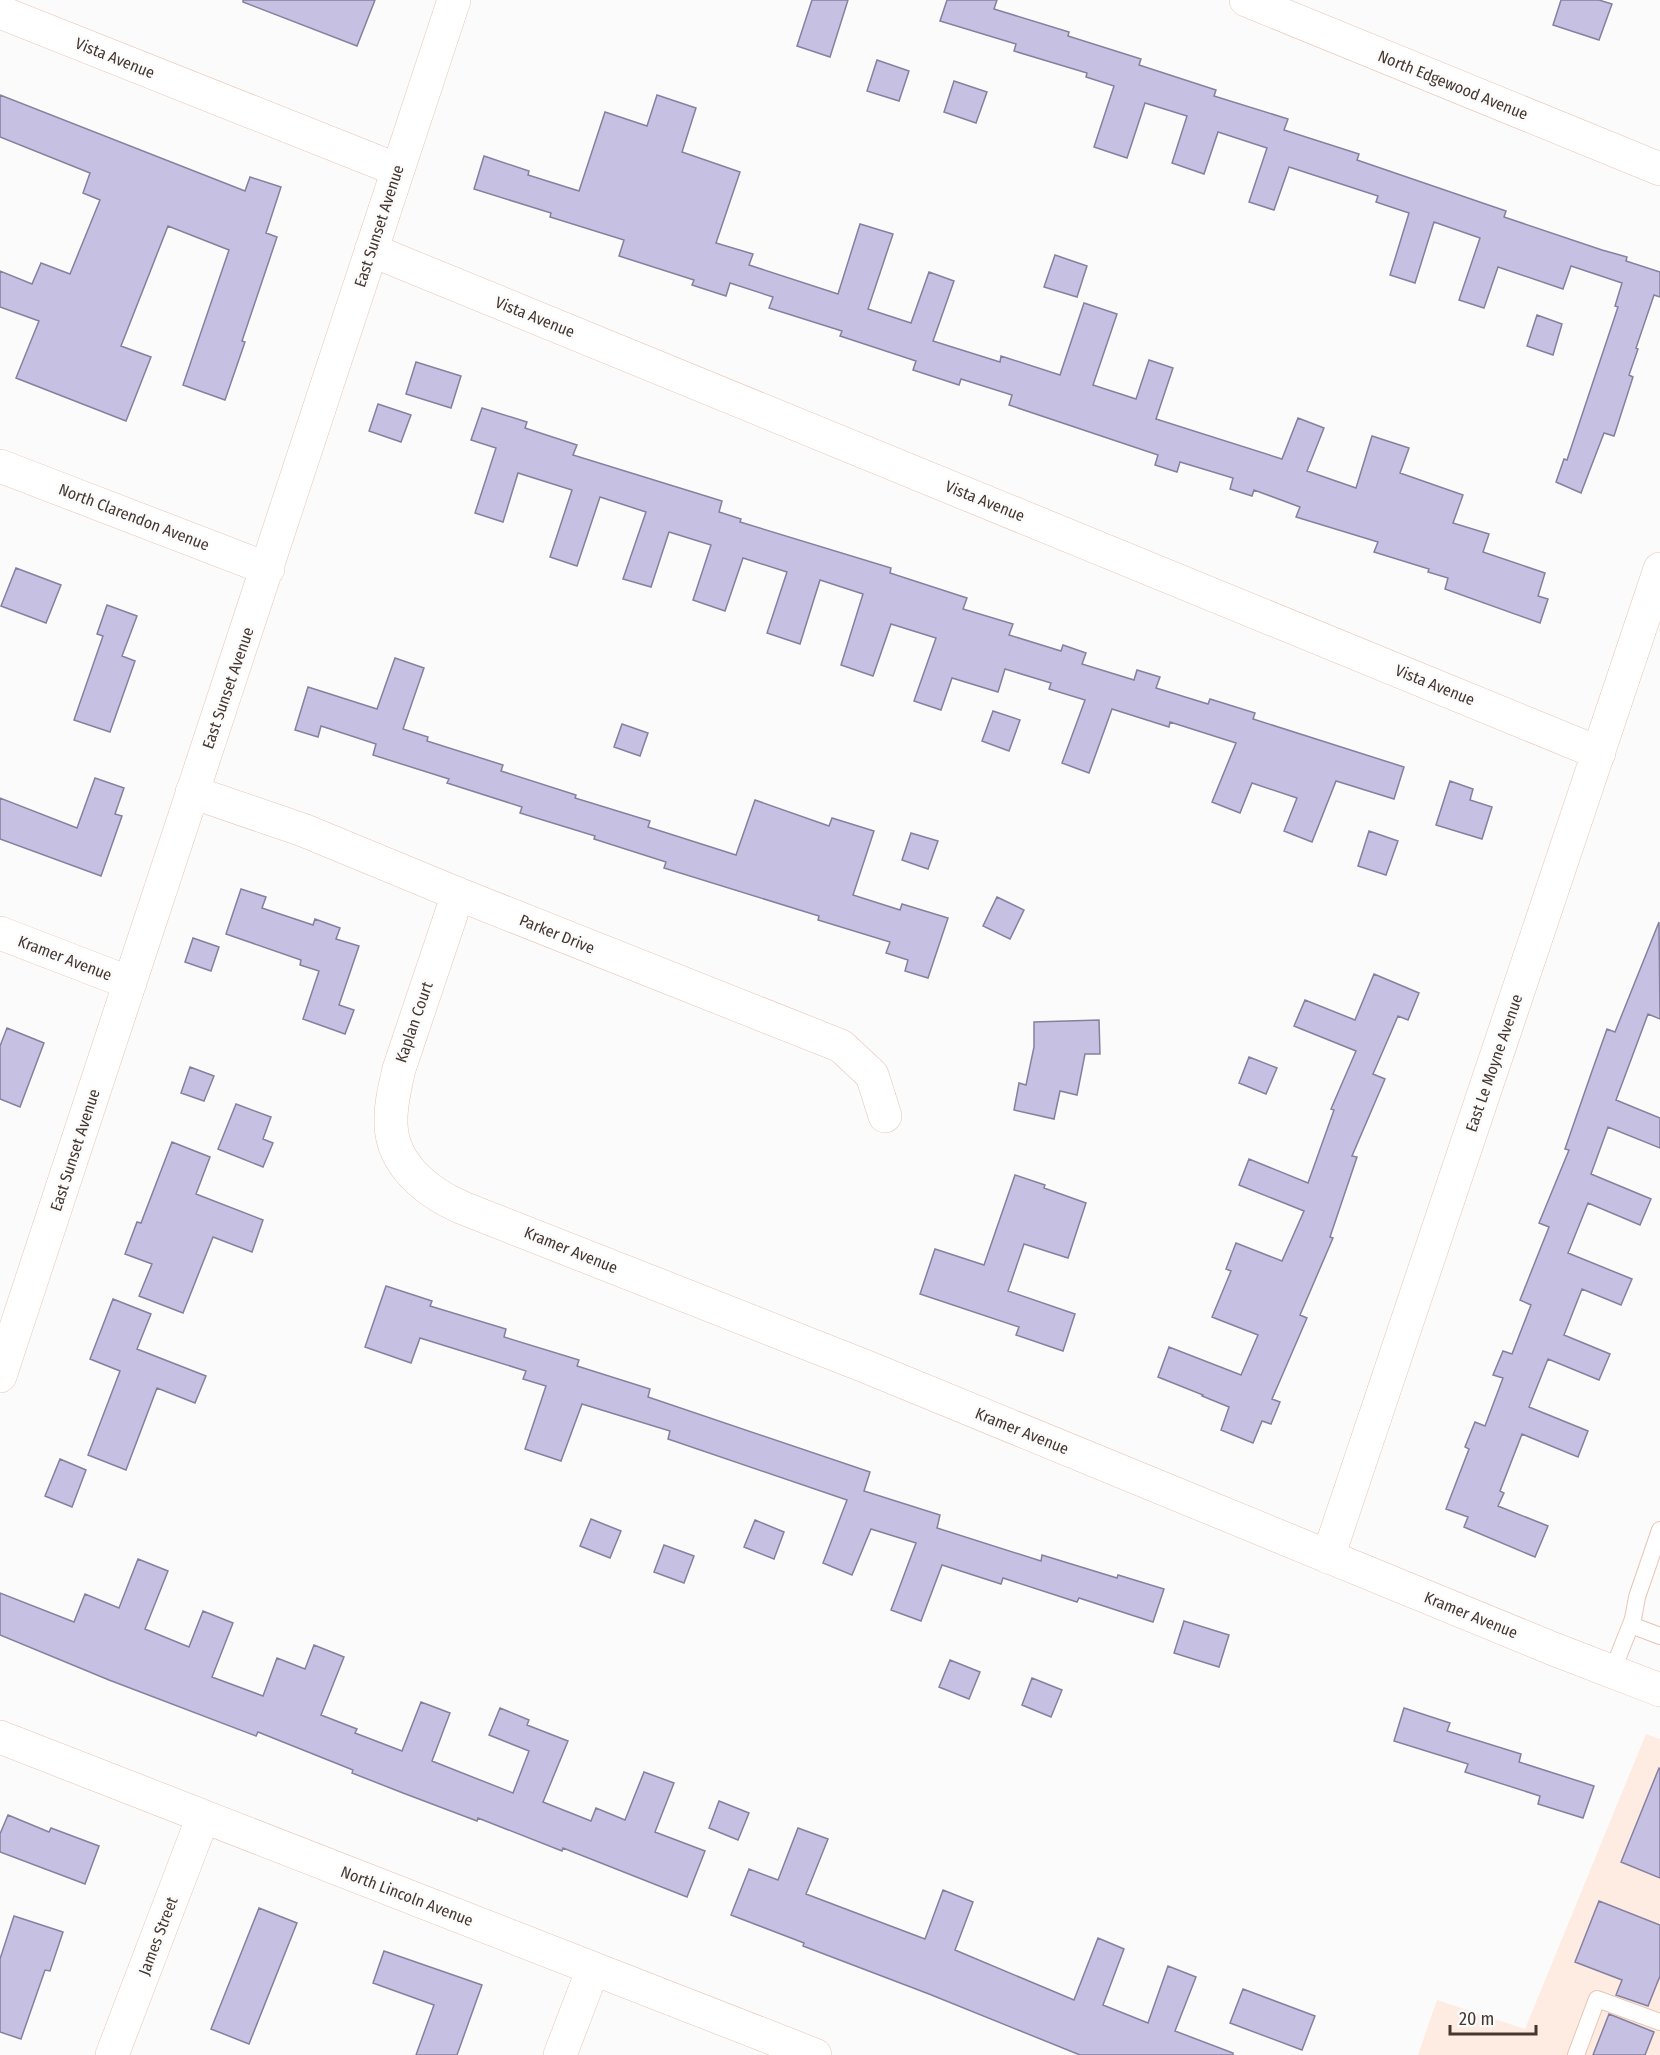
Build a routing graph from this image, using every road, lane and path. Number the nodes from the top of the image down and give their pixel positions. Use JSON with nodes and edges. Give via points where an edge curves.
{"nodes":[{"id":1,"x":454,"y":0,"type":"edge"},
{"id":2,"x":1246,"y":0,"type":"edge"},
{"id":3,"x":0,"y":12,"type":"edge"},
{"id":4,"x":1660,"y":169,"type":"edge"},
{"id":5,"x":398,"y":170,"type":"junction"},
{"id":6,"x":371,"y":250,"type":"junction"},
{"id":7,"x":0,"y":466,"type":"edge"},
{"id":8,"x":268,"y":568,"type":"junction"},
{"id":9,"x":1660,"y":569,"type":"edge"},
{"id":10,"x":1599,"y":753,"type":"junction"},
{"id":11,"x":192,"y":792,"type":"junction"},
{"id":12,"x":458,"y":894,"type":"junction"},
{"id":13,"x":0,"y":933,"type":"edge"},
{"id":14,"x":130,"y":983,"type":"junction"},
{"id":15,"x":885,"y":1116,"type":"dead end"},
{"id":16,"x":398,"y":1153,"type":"joint"},
{"id":17,"x":0,"y":1376,"type":"edge"},
{"id":18,"x":1660,"y":1530,"type":"edge"},
{"id":19,"x":1328,"y":1557,"type":"junction"},
{"id":20,"x":1631,"y":1625,"type":"junction"},
{"id":21,"x":1660,"y":1636,"type":"edge"},
{"id":22,"x":1612,"y":1672,"type":"junction"},
{"id":23,"x":1660,"y":1690,"type":"edge"},
{"id":24,"x":0,"y":1737,"type":"edge"},
{"id":25,"x":203,"y":1817,"type":"junction"},
{"id":26,"x":593,"y":1969,"type":"junction"},
{"id":27,"x":1660,"y":2022,"type":"edge"},
{"id":28,"x":112,"y":2055,"type":"edge"},
{"id":29,"x":560,"y":2055,"type":"edge"},
{"id":30,"x":815,"y":2055,"type":"edge"},
{"id":31,"x":1576,"y":2055,"type":"edge"}],
"edges":[{"from":1,"to":5,"type":"street","name":"East Sunset Avenue"},
{"from":2,"to":4,"type":"street","name":"North Edgewood Avenue"},
{"from":3,"to":5,"type":"street","name":"Vista Avenue"},
{"from":5,"to":6,"type":"street","name":"East Sunset Avenue"},
{"from":6,"to":8,"type":"street","name":"East Sunset Avenue"},
{"from":6,"to":10,"type":"street","name":"Vista Avenue"},
{"from":7,"to":8,"type":"street","name":"North Clarendon Avenue"},
{"from":8,"to":11,"type":"street","name":"East Sunset Avenue"},
{"from":9,"to":10,"type":"street","name":"East Le Moyne Avenue"},
{"from":10,"to":19,"type":"street","name":"East Le Moyne Avenue"},
{"from":11,"to":12,"type":"street","name":"Parker Drive","via":[[303,830]]},
{"from":11,"to":14,"type":"street","name":"East Sunset Avenue"},
{"from":12,"to":15,"type":"street","name":"Parker Drive","via":[[841,1046],[872,1075]]},
{"from":12,"to":16,"type":"street","name":"Kaplan Court","via":[[392,1098],[390,1126]]},
{"from":13,"to":14,"type":"street","name":"Kramer Avenue"},
{"from":14,"to":17,"type":"street","name":"East Sunset Avenue"},
{"from":16,"to":19,"type":"street","name":"Kramer Avenue","via":[[419,1182],[446,1201],[867,1367]]},
{"from":18,"to":20,"type":"lane"},
{"from":19,"to":22,"type":"street","name":"Kramer Avenue"},
{"from":20,"to":21,"type":"lane"},
{"from":20,"to":22,"type":"lane"},
{"from":22,"to":23,"type":"street","name":"Kramer Avenue"},
{"from":24,"to":25,"type":"street","name":"North Lincoln Avenue"},
{"from":25,"to":26,"type":"street","name":"North Lincoln Avenue"},
{"from":25,"to":28,"type":"street","name":"James Street"},
{"from":26,"to":29,"type":"street"},
{"from":26,"to":30,"type":"street","name":"North Lincoln Avenue"},
{"from":27,"to":31,"type":"lane","via":[[1597,1999]]}]}
